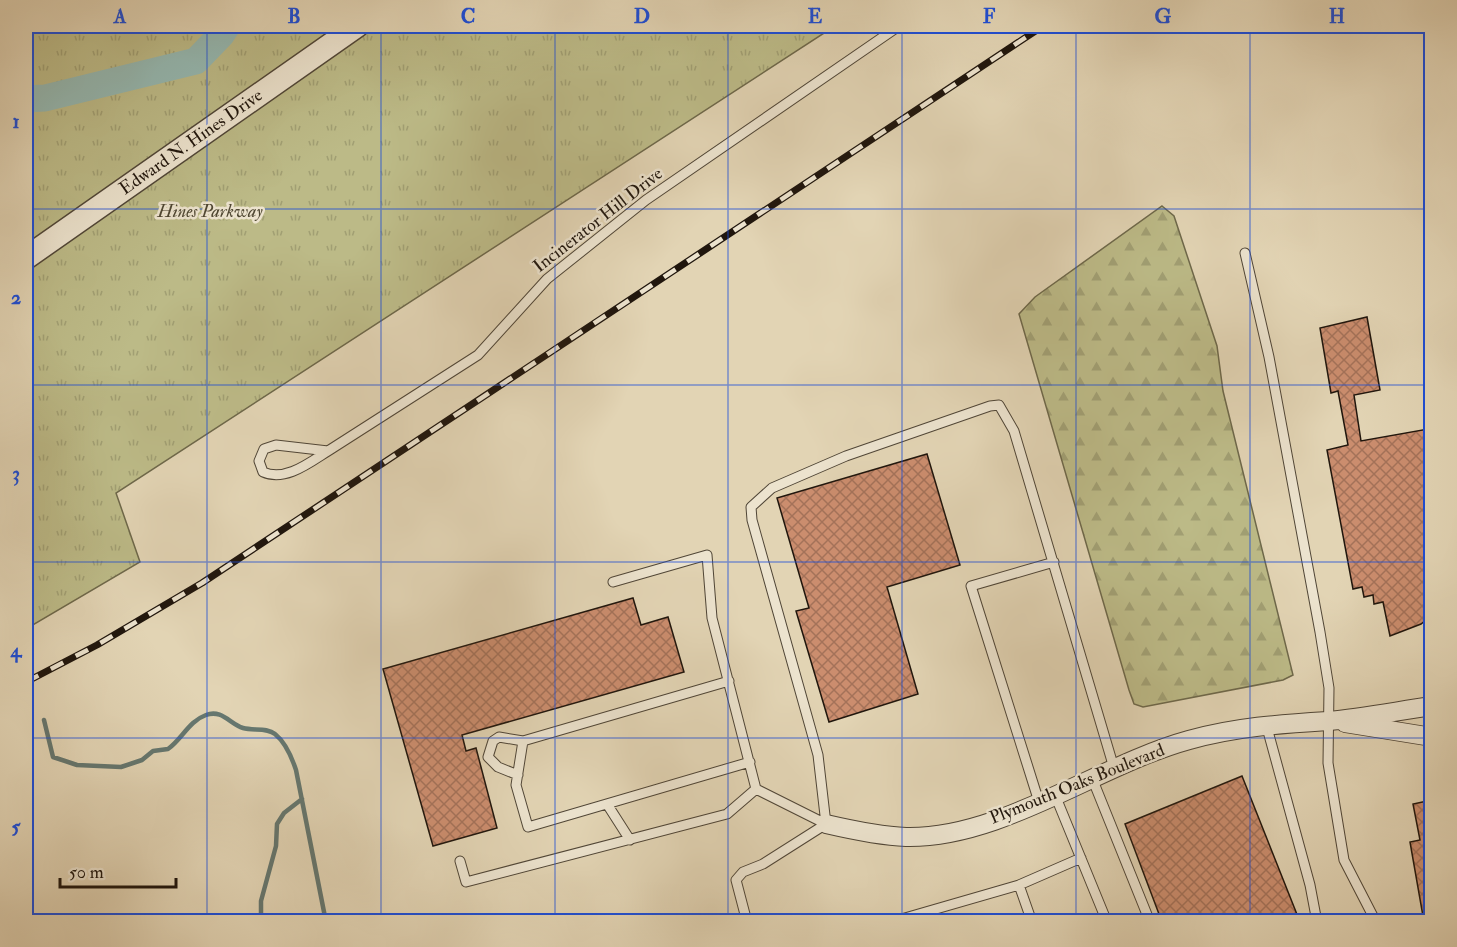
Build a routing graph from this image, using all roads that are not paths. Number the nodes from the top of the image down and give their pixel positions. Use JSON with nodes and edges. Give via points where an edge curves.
{"nodes":[{"id":1,"x":357,"y":26,"type":"edge"},
{"id":2,"x":899,"y":26,"type":"edge"},
{"id":3,"x":1245,"y":254,"type":"dead end"},
{"id":4,"x":26,"y":258,"type":"edge"},
{"id":5,"x":328,"y":451,"type":"junction"},
{"id":6,"x":1054,"y":561,"type":"junction"},
{"id":7,"x":613,"y":582,"type":"dead end"},
{"id":8,"x":729,"y":681,"type":"junction"},
{"id":9,"x":1431,"y":706,"type":"edge"},
{"id":10,"x":1329,"y":721,"type":"junction"},
{"id":11,"x":1266,"y":724,"type":"junction"},
{"id":12,"x":1431,"y":737,"type":"edge"},
{"id":13,"x":523,"y":741,"type":"junction"},
{"id":14,"x":750,"y":762,"type":"junction"},
{"id":15,"x":1114,"y":768,"type":"junction"},
{"id":16,"x":518,"y":775,"type":"junction"},
{"id":17,"x":1092,"y":778,"type":"junction"},
{"id":18,"x":756,"y":789,"type":"junction"},
{"id":19,"x":1047,"y":799,"type":"junction"},
{"id":20,"x":607,"y":804,"type":"junction"},
{"id":21,"x":826,"y":824,"type":"junction"},
{"id":22,"x":630,"y":840,"type":"junction"},
{"id":23,"x":1081,"y":858,"type":"junction"},
{"id":24,"x":460,"y":861,"type":"dead end"},
{"id":25,"x":1019,"y":885,"type":"junction"},
{"id":26,"x":747,"y":921,"type":"edge"},
{"id":27,"x":891,"y":921,"type":"edge"},
{"id":28,"x":1032,"y":921,"type":"edge"},
{"id":29,"x":1107,"y":921,"type":"edge"},
{"id":30,"x":1150,"y":921,"type":"edge"},
{"id":31,"x":1317,"y":921,"type":"edge"},
{"id":32,"x":1376,"y":921,"type":"edge"}],
"edges":[{"from":1,"to":4,"type":"street","name":"Edward N. Hines Drive"},
{"from":2,"to":5,"type":"lane","name":"Incinerator Hill Drive","via":[[646,200],[547,279],[478,355]]},
{"from":3,"to":10,"type":"lane","via":[[1269,357],[1320,632],[1329,688]]},
{"from":5,"to":5,"type":"lane","name":"Incinerator Hill Drive","via":[[297,470],[272,476],[263,472],[259,461],[264,449],[276,446]]},
{"from":6,"to":15,"type":"lane"},
{"from":6,"to":19,"type":"lane","via":[[971,586]]},
{"from":6,"to":21,"type":"lane","via":[[1014,431],[999,405],[846,456],[772,488],[751,507],[818,755]]},
{"from":7,"to":8,"type":"lane","via":[[707,555],[712,618]]},
{"from":8,"to":13,"type":"lane"},
{"from":8,"to":14,"type":"lane"},
{"from":9,"to":10,"type":"street","name":"Plymouth Oaks Boulevard"},
{"from":10,"to":11,"type":"street","name":"Plymouth Oaks Boulevard"},
{"from":10,"to":12,"type":"street","name":"Plymouth Oaks Boulevard"},
{"from":10,"to":32,"type":"lane","via":[[1328,763],[1344,860]]},
{"from":11,"to":15,"type":"street","name":"Plymouth Oaks Boulevard","via":[[1188,740]]},
{"from":11,"to":31,"type":"lane"},
{"from":13,"to":16,"type":"lane"},
{"from":13,"to":16,"type":"lane","via":[[499,737],[489,748],[490,762]]},
{"from":14,"to":18,"type":"lane"},
{"from":14,"to":20,"type":"lane"},
{"from":15,"to":17,"type":"street","name":"Plymouth Oaks Boulevard"},
{"from":16,"to":20,"type":"lane","via":[[516,785],[528,827]]},
{"from":17,"to":19,"type":"street","name":"Plymouth Oaks Boulevard"},
{"from":17,"to":30,"type":"lane"},
{"from":18,"to":21,"type":"lane"},
{"from":18,"to":22,"type":"lane","via":[[727,814]]},
{"from":19,"to":21,"type":"street","name":"Plymouth Oaks Boulevard","via":[[964,829],[938,834],[908,837]]},
{"from":19,"to":23,"type":"lane"},
{"from":20,"to":22,"type":"lane"},
{"from":21,"to":26,"type":"lane","via":[[763,864],[743,872],[736,880]]},
{"from":22,"to":24,"type":"lane","via":[[466,882]]},
{"from":23,"to":25,"type":"lane"},
{"from":23,"to":29,"type":"lane"},
{"from":25,"to":27,"type":"lane"},
{"from":25,"to":28,"type":"lane"}]}
